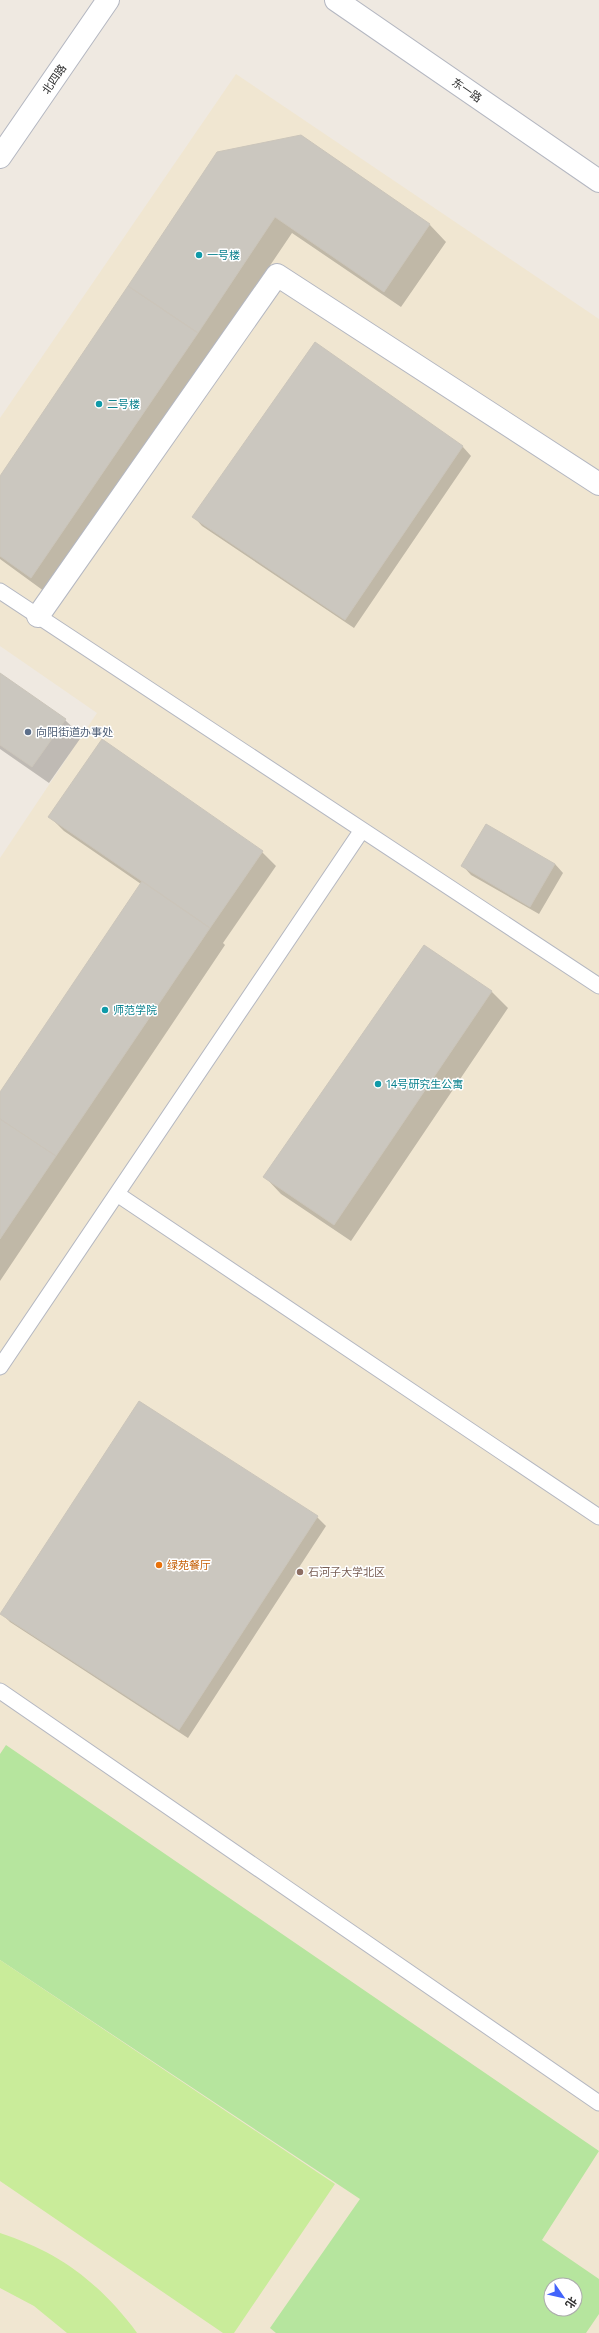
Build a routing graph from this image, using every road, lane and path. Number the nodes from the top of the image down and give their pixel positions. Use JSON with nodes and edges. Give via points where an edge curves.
{"nodes":[{"id":1,"x":108,"y":0,"type":"edge"},
{"id":2,"x":336,"y":0,"type":"edge"},
{"id":3,"x":0,"y":157,"type":"edge"},
{"id":4,"x":599,"y":181,"type":"edge"},
{"id":5,"x":599,"y":484,"type":"edge"},
{"id":6,"x":0,"y":591,"type":"edge"},
{"id":7,"x":38,"y":616,"type":"junction"},
{"id":8,"x":362,"y":830,"type":"junction"},
{"id":9,"x":599,"y":986,"type":"edge"},
{"id":10,"x":117,"y":1194,"type":"junction"},
{"id":11,"x":0,"y":1367,"type":"edge"},
{"id":12,"x":599,"y":1517,"type":"edge"},
{"id":13,"x":0,"y":1691,"type":"edge"},
{"id":14,"x":599,"y":2103,"type":"edge"}],
"edges":[{"from":1,"to":3,"type":"street","name":"北四路"},
{"from":2,"to":4,"type":"street","name":"东一路"},
{"from":5,"to":7,"type":"street","via":[[277,275]]},
{"from":6,"to":7,"type":"lane"},
{"from":7,"to":8,"type":"lane"},
{"from":8,"to":9,"type":"lane"},
{"from":8,"to":10,"type":"lane"},
{"from":10,"to":11,"type":"lane"},
{"from":10,"to":12,"type":"lane"},
{"from":13,"to":14,"type":"lane"}]}
